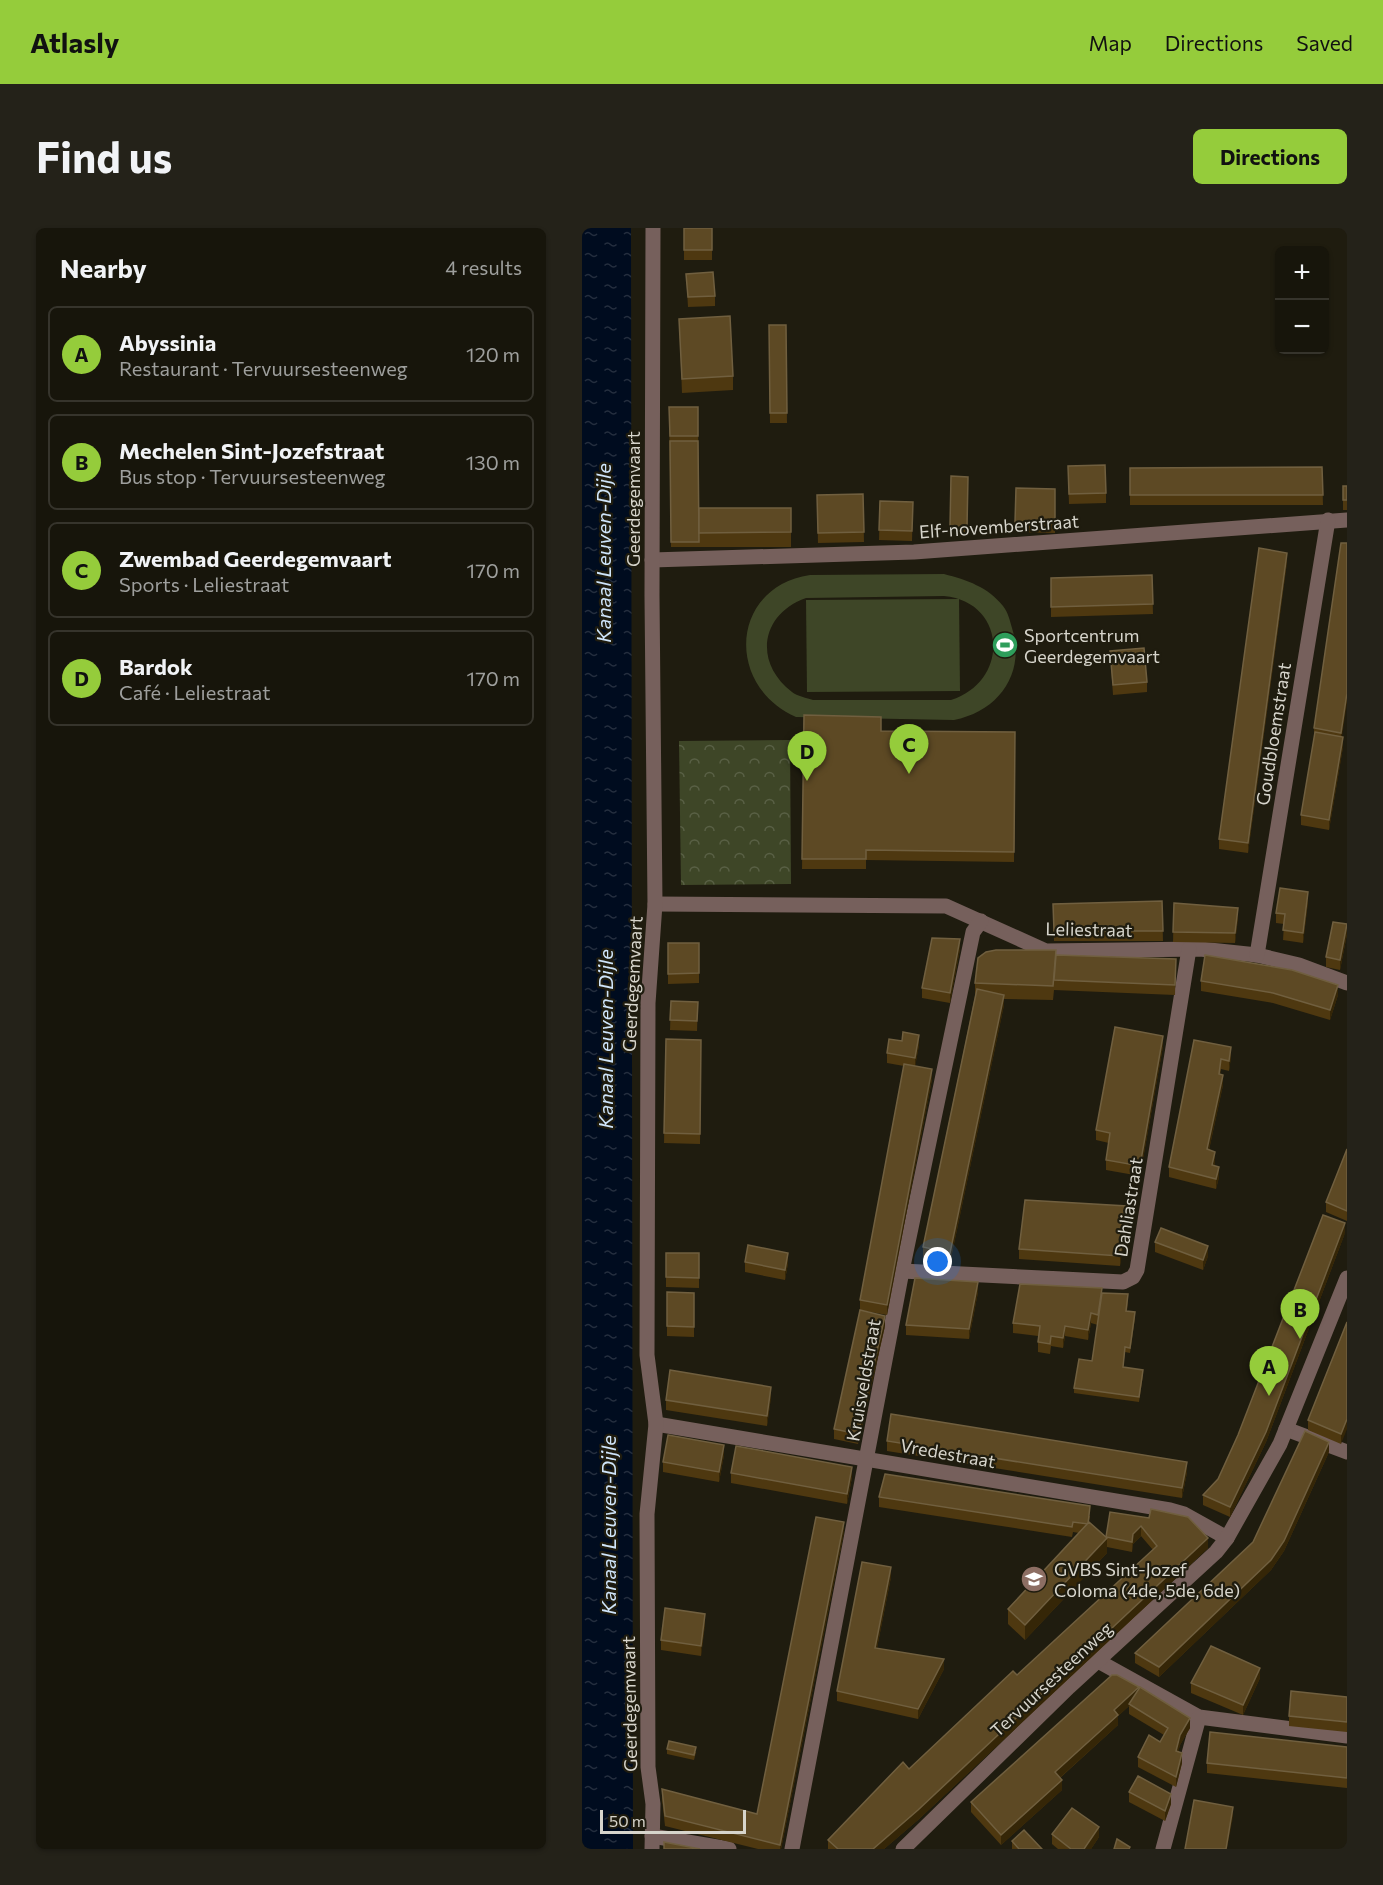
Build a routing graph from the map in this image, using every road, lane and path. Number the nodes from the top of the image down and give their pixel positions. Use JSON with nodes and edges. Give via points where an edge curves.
{"nodes":[{"id":1,"x":653,"y":228,"type":"edge"},
{"id":2,"x":1328,"y":520,"type":"junction"},
{"id":3,"x":1347,"y":520,"type":"edge"},
{"id":4,"x":652,"y":560,"type":"junction"},
{"id":5,"x":656,"y":904,"type":"junction"},
{"id":6,"x":981,"y":921,"type":"junction"},
{"id":7,"x":1189,"y":949,"type":"junction"},
{"id":8,"x":1257,"y":955,"type":"junction"},
{"id":9,"x":1347,"y":983,"type":"edge"},
{"id":10,"x":902,"y":1270,"type":"junction"},
{"id":11,"x":1347,"y":1278,"type":"edge"},
{"id":12,"x":656,"y":1424,"type":"junction"},
{"id":13,"x":1286,"y":1429,"type":"junction"},
{"id":14,"x":1347,"y":1452,"type":"edge"},
{"id":15,"x":868,"y":1459,"type":"junction"},
{"id":16,"x":1227,"y":1538,"type":"junction"},
{"id":17,"x":1098,"y":1661,"type":"junction"},
{"id":18,"x":1199,"y":1717,"type":"junction"},
{"id":19,"x":1347,"y":1736,"type":"edge"},
{"id":20,"x":652,"y":1843,"type":"edge"},
{"id":21,"x":729,"y":1849,"type":"edge"},
{"id":22,"x":792,"y":1849,"type":"edge"},
{"id":23,"x":903,"y":1849,"type":"edge"},
{"id":24,"x":1163,"y":1849,"type":"edge"}],
"edges":[{"from":1,"to":4,"type":"street","name":"Geerdegemvaart"},
{"from":2,"to":3,"type":"street","name":"Elf-novemberstraat"},
{"from":2,"to":4,"type":"street","name":"Elf-novemberstraat","via":[[914,552]]},
{"from":2,"to":8,"type":"street","name":"Goudbloemstraat"},
{"from":4,"to":5,"type":"street","name":"Geerdegemvaart"},
{"from":5,"to":6,"type":"street","name":"Leliestraat","via":[[946,906]]},
{"from":5,"to":12,"type":"street","name":"Geerdegemvaart","via":[[648,1003],[648,1355]]},
{"from":6,"to":7,"type":"street","name":"Leliestraat","via":[[1046,951]]},
{"from":6,"to":10,"type":"street","name":"Kruisveldstraat","via":[[973,933]]},
{"from":7,"to":8,"type":"street","name":"Leliestraat"},
{"from":7,"to":10,"type":"street","name":"Dahliastraat","via":[[1133,1277],[1123,1282]]},
{"from":8,"to":9,"type":"street","name":"Leliestraat"},
{"from":10,"to":15,"type":"street","name":"Kruisveldstraat"},
{"from":11,"to":13,"type":"street","name":"Tervuursesteenweg"},
{"from":12,"to":15,"type":"street","name":"Vredestraat"},
{"from":12,"to":20,"type":"street","name":"Geerdegemvaart","via":[[647,1514]]},
{"from":13,"to":14,"type":"street"},
{"from":13,"to":16,"type":"street","name":"Tervuursesteenweg"},
{"from":15,"to":16,"type":"street","name":"Vredestraat","via":[[1170,1510]]},
{"from":15,"to":22,"type":"street","name":"Kruisveldstraat"},
{"from":16,"to":17,"type":"street","name":"Tervuursesteenweg"},
{"from":17,"to":18,"type":"street"},
{"from":17,"to":23,"type":"street","name":"Tervuursesteenweg"},
{"from":18,"to":19,"type":"street"},
{"from":18,"to":24,"type":"street"},
{"from":20,"to":21,"type":"street"}]}
